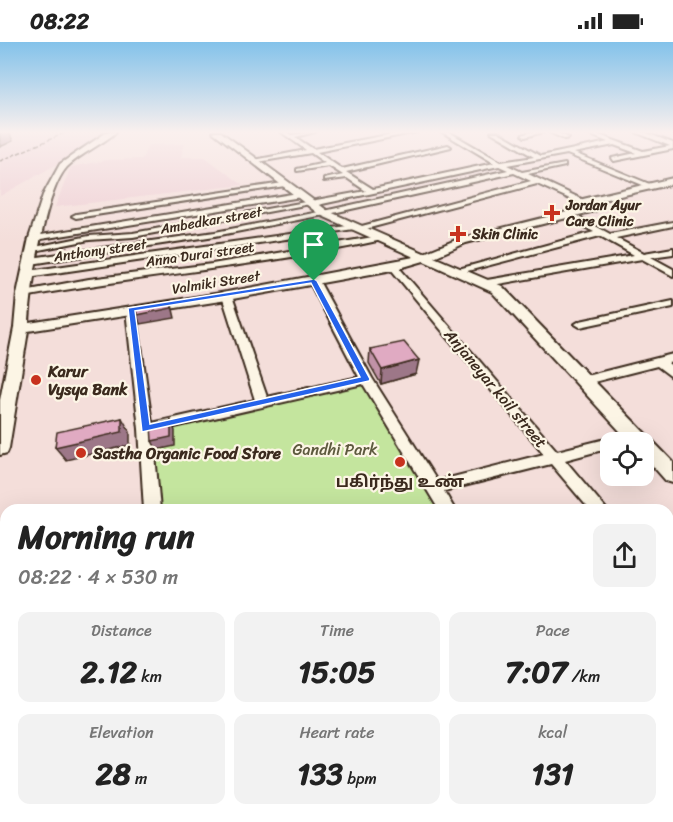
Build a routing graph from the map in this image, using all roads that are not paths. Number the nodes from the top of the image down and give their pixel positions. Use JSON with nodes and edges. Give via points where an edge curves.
{"nodes":[{"id":1,"x":62,"y":168,"type":"edge"},
{"id":2,"x":262,"y":168,"type":"edge"},
{"id":3,"x":307,"y":168,"type":"edge"},
{"id":4,"x":336,"y":168,"type":"edge"},
{"id":5,"x":352,"y":168,"type":"edge"},
{"id":6,"x":479,"y":168,"type":"edge"},
{"id":7,"x":509,"y":168,"type":"edge"},
{"id":8,"x":540,"y":168,"type":"edge"},
{"id":9,"x":605,"y":168,"type":"edge"},
{"id":10,"x":299,"y":170,"type":"dead end"},
{"id":11,"x":340,"y":171,"type":"junction"},
{"id":12,"x":517,"y":172,"type":"junction"},
{"id":13,"x":348,"y":176,"type":"junction"},
{"id":14,"x":326,"y":180,"type":"dead end"},
{"id":15,"x":673,"y":181,"type":"edge"},
{"id":16,"x":537,"y":182,"type":"junction"},
{"id":17,"x":283,"y":184,"type":"junction"},
{"id":18,"x":650,"y":186,"type":"junction"},
{"id":19,"x":371,"y":191,"type":"junction"},
{"id":20,"x":298,"y":195,"type":"junction"},
{"id":21,"x":312,"y":203,"type":"junction"},
{"id":22,"x":583,"y":204,"type":"junction"},
{"id":23,"x":324,"y":213,"type":"junction"},
{"id":24,"x":569,"y":215,"type":"junction"},
{"id":25,"x":76,"y":216,"type":"dead end"},
{"id":26,"x":673,"y":224,"type":"edge"},
{"id":27,"x":356,"y":228,"type":"junction"},
{"id":28,"x":604,"y":235,"type":"junction"},
{"id":29,"x":379,"y":238,"type":"junction"},
{"id":30,"x":673,"y":251,"type":"edge"},
{"id":31,"x":32,"y":255,"type":"junction"},
{"id":32,"x":424,"y":256,"type":"junction"},
{"id":33,"x":644,"y":256,"type":"junction"},
{"id":34,"x":393,"y":266,"type":"junction"},
{"id":35,"x":456,"y":271,"type":"junction"},
{"id":36,"x":673,"y":273,"type":"edge"},
{"id":37,"x":314,"y":281,"type":"junction"},
{"id":38,"x":487,"y":283,"type":"junction"},
{"id":39,"x":24,"y":294,"type":"junction"},
{"id":40,"x":226,"y":296,"type":"junction"},
{"id":41,"x":673,"y":304,"type":"edge"},
{"id":42,"x":131,"y":310,"type":"junction"},
{"id":43,"x":580,"y":324,"type":"dead end"},
{"id":44,"x":21,"y":328,"type":"junction"},
{"id":45,"x":673,"y":358,"type":"edge"},
{"id":46,"x":659,"y":361,"type":"junction"},
{"id":47,"x":673,"y":374,"type":"edge"},
{"id":48,"x":366,"y":379,"type":"junction"},
{"id":49,"x":582,"y":381,"type":"junction"},
{"id":50,"x":262,"y":402,"type":"junction"},
{"id":51,"x":146,"y":429,"type":"junction"},
{"id":52,"x":631,"y":432,"type":"edge"},
{"id":53,"x":600,"y":446,"type":"edge"},
{"id":54,"x":0,"y":448,"type":"edge"},
{"id":55,"x":654,"y":455,"type":"edge"},
{"id":56,"x":554,"y":457,"type":"junction"},
{"id":57,"x":673,"y":475,"type":"edge"},
{"id":58,"x":433,"y":488,"type":"junction"},
{"id":59,"x":152,"y":504,"type":"edge"},
{"id":60,"x":443,"y":504,"type":"edge"},
{"id":61,"x":594,"y":504,"type":"edge"}],
"edges":[{"from":1,"to":31,"type":"street","via":[[48,195]]},
{"from":2,"to":17,"type":"street"},
{"from":3,"to":10,"type":"street"},
{"from":4,"to":11,"type":"street"},
{"from":5,"to":11,"type":"street"},
{"from":6,"to":19,"type":"street"},
{"from":7,"to":12,"type":"street"},
{"from":8,"to":12,"type":"street","name":"Ambedkar street"},
{"from":9,"to":18,"type":"street"},
{"from":11,"to":13,"type":"street"},
{"from":12,"to":16,"type":"street"},
{"from":12,"to":23,"type":"street","name":"Ambedkar street"},
{"from":13,"to":14,"type":"street"},
{"from":13,"to":19,"type":"street"},
{"from":15,"to":18,"type":"street","name":"Valmiki Street"},
{"from":16,"to":22,"type":"street"},
{"from":16,"to":27,"type":"street","name":"Anthony street"},
{"from":17,"to":20,"type":"street"},
{"from":17,"to":25,"type":"street"},
{"from":18,"to":22,"type":"street","name":"Valmiki Street"},
{"from":19,"to":21,"type":"street"},
{"from":20,"to":21,"type":"street"},
{"from":20,"to":31,"type":"street"},
{"from":21,"to":23,"type":"street"},
{"from":21,"to":31,"type":"street","via":[[134,235],[89,238]]},
{"from":22,"to":24,"type":"street","name":"Valmiki Street","via":[[591,209]]},
{"from":23,"to":27,"type":"street"},
{"from":23,"to":31,"type":"street","name":"Ambedkar street","via":[[215,234]]},
{"from":24,"to":28,"type":"street"},
{"from":24,"to":32,"type":"street","name":"Valmiki Street","via":[[462,241]]},
{"from":26,"to":28,"type":"street"},
{"from":27,"to":29,"type":"street"},
{"from":27,"to":31,"type":"street","name":"Anthony street"},
{"from":28,"to":33,"type":"street"},
{"from":28,"to":35,"type":"street"},
{"from":29,"to":32,"type":"street"},
{"from":29,"to":39,"type":"street","name":"Anna Durai street"},
{"from":30,"to":33,"type":"street"},
{"from":31,"to":39,"type":"street"},
{"from":32,"to":34,"type":"street","name":"Valmiki Street"},
{"from":32,"to":35,"type":"street"},
{"from":33,"to":36,"type":"street"},
{"from":33,"to":38,"type":"street"},
{"from":34,"to":37,"type":"street","name":"Valmiki Street"},
{"from":34,"to":56,"type":"street","name":"Anjaneyar koil street"},
{"from":35,"to":38,"type":"street"},
{"from":37,"to":40,"type":"street","name":"Valmiki Street"},
{"from":37,"to":48,"type":"street"},
{"from":38,"to":49,"type":"street","via":[[506,297]]},
{"from":39,"to":44,"type":"street"},
{"from":40,"to":42,"type":"street","name":"Valmiki Street"},
{"from":40,"to":50,"type":"street"},
{"from":41,"to":43,"type":"street"},
{"from":42,"to":44,"type":"street","name":"Valmiki Street"},
{"from":42,"to":51,"type":"street"},
{"from":44,"to":54,"type":"street"},
{"from":45,"to":46,"type":"street"},
{"from":46,"to":47,"type":"street"},
{"from":46,"to":49,"type":"street"},
{"from":48,"to":50,"type":"street"},
{"from":48,"to":58,"type":"street"},
{"from":49,"to":52,"type":"street"},
{"from":50,"to":51,"type":"street"},
{"from":51,"to":59,"type":"street"},
{"from":53,"to":56,"type":"street"},
{"from":55,"to":57,"type":"street"},
{"from":56,"to":58,"type":"street"},
{"from":56,"to":61,"type":"street","name":"Anjaneyar koil street"},
{"from":58,"to":60,"type":"street"}]}
